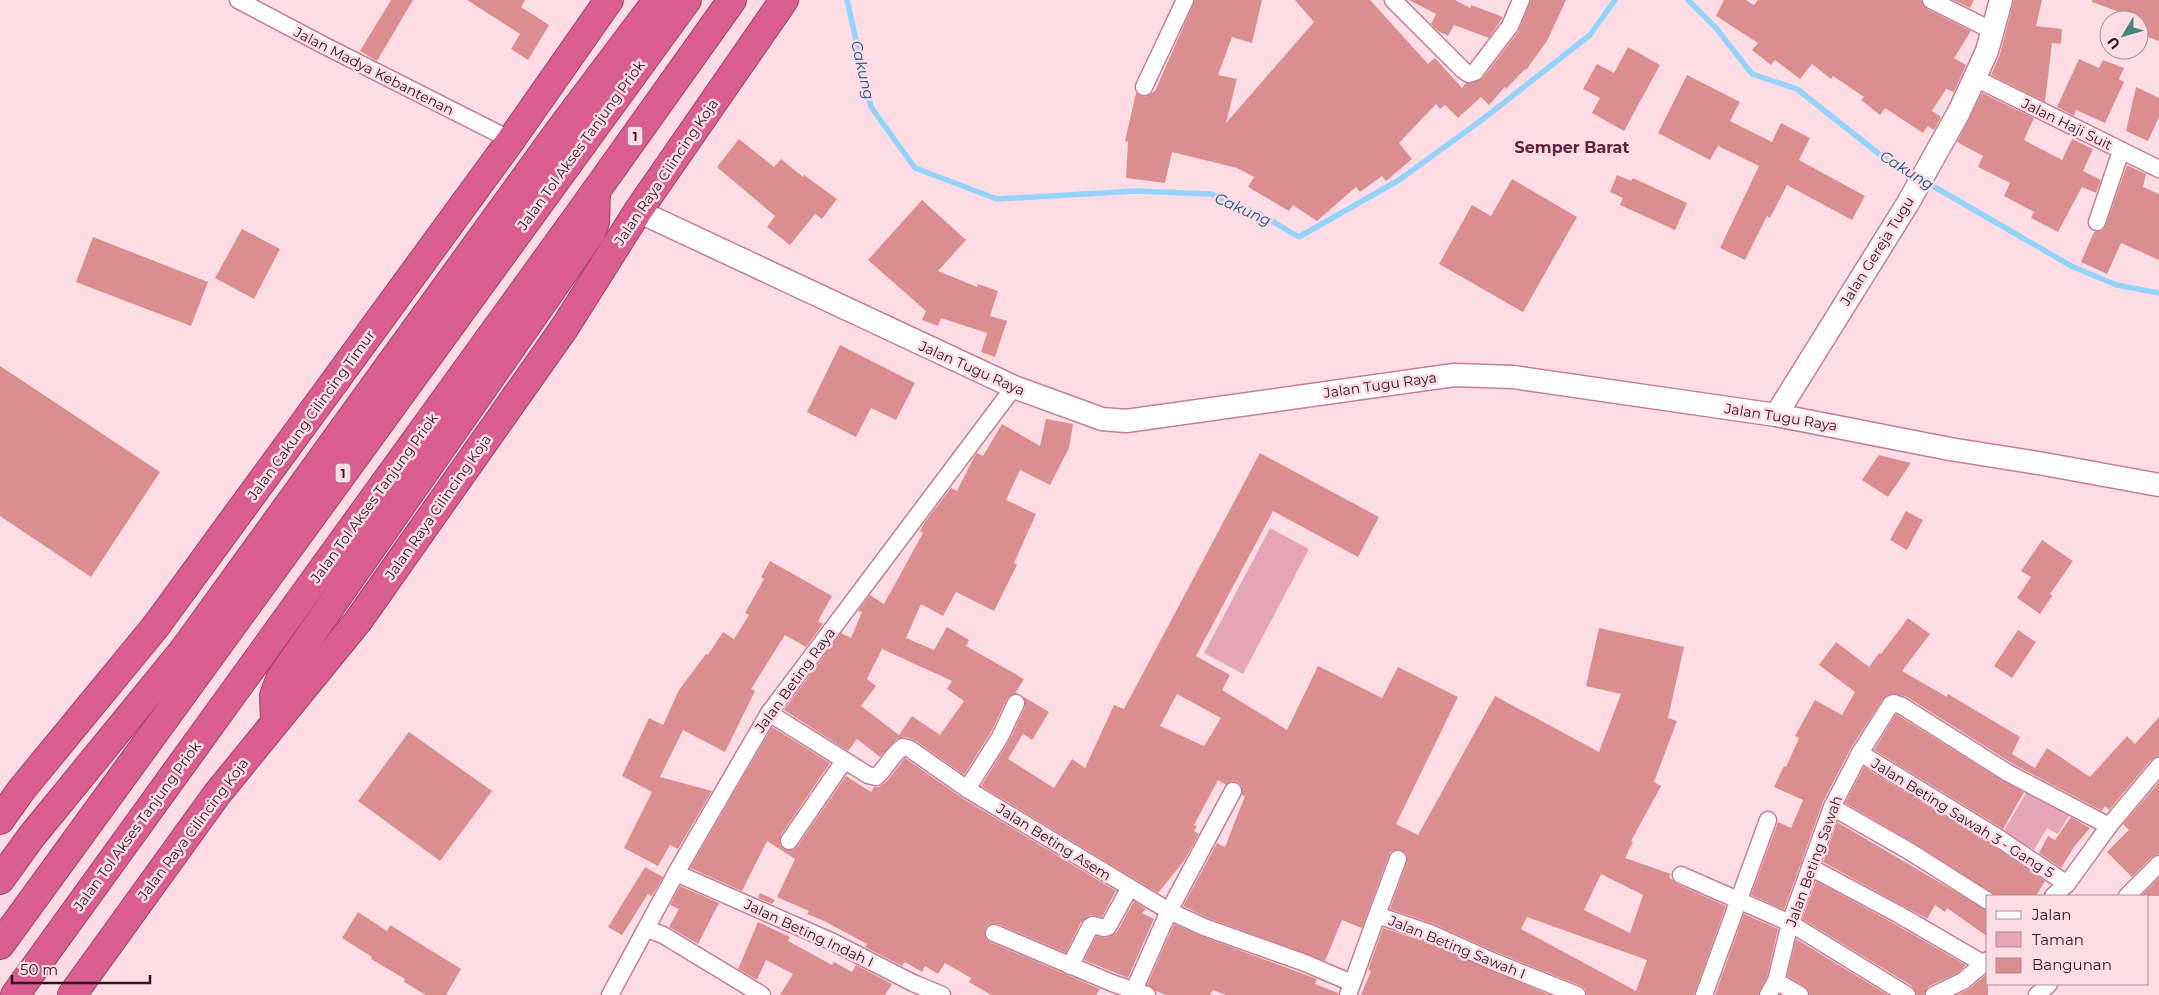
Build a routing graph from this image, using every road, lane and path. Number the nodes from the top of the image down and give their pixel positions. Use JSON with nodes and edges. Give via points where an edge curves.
{"nodes":[{"id":1,"x":238,"y":0,"type":"edge"},
{"id":2,"x":609,"y":0,"type":"edge"},
{"id":3,"x":663,"y":0,"type":"edge"},
{"id":4,"x":687,"y":0,"type":"edge"},
{"id":5,"x":732,"y":0,"type":"edge"},
{"id":6,"x":1185,"y":0,"type":"edge"},
{"id":7,"x":1393,"y":0,"type":"edge"},
{"id":8,"x":1521,"y":0,"type":"edge"},
{"id":9,"x":1931,"y":0,"type":"edge"},
{"id":10,"x":2002,"y":0,"type":"edge"},
{"id":11,"x":783,"y":1,"type":"edge"},
{"id":12,"x":1993,"y":31,"type":"junction"},
{"id":13,"x":1975,"y":78,"type":"junction"},
{"id":14,"x":1144,"y":87,"type":"dead end"},
{"id":15,"x":510,"y":140,"type":"junction"},
{"id":16,"x":2121,"y":151,"type":"junction"},
{"id":17,"x":2159,"y":169,"type":"edge"},
{"id":18,"x":596,"y":191,"type":"junction"},
{"id":19,"x":638,"y":211,"type":"junction"},
{"id":20,"x":2097,"y":222,"type":"dead end"},
{"id":21,"x":1014,"y":387,"type":"junction"},
{"id":22,"x":1776,"y":415,"type":"junction"},
{"id":23,"x":2159,"y":485,"type":"edge"},
{"id":24,"x":1016,"y":703,"type":"dead end"},
{"id":25,"x":769,"y":713,"type":"junction"},
{"id":26,"x":275,"y":722,"type":"junction"},
{"id":27,"x":1860,"y":753,"type":"junction"},
{"id":28,"x":844,"y":761,"type":"junction"},
{"id":29,"x":2159,"y":766,"type":"edge"},
{"id":30,"x":968,"y":789,"type":"junction"},
{"id":31,"x":1233,"y":791,"type":"dead end"},
{"id":32,"x":1832,"y":807,"type":"junction"},
{"id":33,"x":0,"y":820,"type":"edge"},
{"id":34,"x":1768,"y":820,"type":"dead end"},
{"id":35,"x":2109,"y":826,"type":"junction"},
{"id":36,"x":789,"y":841,"type":"dead end"},
{"id":37,"x":1398,"y":859,"type":"dead end"},
{"id":38,"x":2159,"y":864,"type":"edge"},
{"id":39,"x":1810,"y":867,"type":"junction"},
{"id":40,"x":676,"y":873,"type":"junction"},
{"id":41,"x":1681,"y":875,"type":"dead end"},
{"id":42,"x":0,"y":880,"type":"edge"},
{"id":43,"x":2067,"y":884,"type":"junction"},
{"id":44,"x":1129,"y":889,"type":"junction"},
{"id":45,"x":2054,"y":895,"type":"edge"},
{"id":46,"x":2128,"y":895,"type":"edge"},
{"id":47,"x":1739,"y":900,"type":"junction"},
{"id":48,"x":1986,"y":900,"type":"edge"},
{"id":49,"x":1169,"y":911,"type":"junction"},
{"id":50,"x":1377,"y":916,"type":"junction"},
{"id":51,"x":1790,"y":923,"type":"junction"},
{"id":52,"x":647,"y":928,"type":"junction"},
{"id":53,"x":994,"y":933,"type":"dead end"},
{"id":54,"x":0,"y":945,"type":"edge"},
{"id":55,"x":1986,"y":962,"type":"edge"},
{"id":56,"x":1070,"y":966,"type":"junction"},
{"id":57,"x":2048,"y":985,"type":"edge"},
{"id":58,"x":1772,"y":988,"type":"edge"},
{"id":59,"x":1350,"y":989,"type":"edge"},
{"id":60,"x":1141,"y":992,"type":"edge"},
{"id":61,"x":16,"y":995,"type":"edge"},
{"id":62,"x":72,"y":995,"type":"edge"},
{"id":63,"x":610,"y":995,"type":"edge"},
{"id":64,"x":762,"y":995,"type":"edge"},
{"id":65,"x":942,"y":995,"type":"edge"},
{"id":66,"x":1577,"y":995,"type":"edge"},
{"id":67,"x":1704,"y":995,"type":"edge"},
{"id":68,"x":1800,"y":995,"type":"edge"},
{"id":69,"x":1907,"y":995,"type":"edge"},
{"id":70,"x":1934,"y":995,"type":"edge"},
{"id":71,"x":2037,"y":995,"type":"edge"}],
"edges":[{"from":1,"to":15,"type":"street","name":"Jalan Madya Kebantenan"},
{"from":2,"to":15,"type":"highway","name":"Jalan Cakung Cilincing Timur"},
{"from":3,"to":42,"type":"highway","via":[[650,10],[559,131],[183,651]]},
{"from":4,"to":54,"type":"highway","name":"Jalan Tol Akses Tanjung Priok","number":"1"},
{"from":5,"to":18,"type":"highway","name":"Jalan Tol Akses Tanjung Priok","number":"1"},
{"from":6,"to":14,"type":"street"},
{"from":7,"to":8,"type":"street","via":[[1469,74],[1475,72],[1510,26]]},
{"from":9,"to":12,"type":"street"},
{"from":10,"to":12,"type":"main road","name":"Jalan Gereja Tugu"},
{"from":11,"to":19,"type":"highway","name":"Jalan Raya Cilincing Koja"},
{"from":12,"to":13,"type":"main road","name":"Jalan Gereja Tugu"},
{"from":13,"to":16,"type":"street","name":"Jalan Haji Suit"},
{"from":13,"to":22,"type":"main road","name":"Jalan Gereja Tugu","via":[[1908,203]]},
{"from":15,"to":33,"type":"highway","name":"Jalan Cakung Cilincing Timur","via":[[162,618]]},
{"from":16,"to":17,"type":"street","name":"Jalan Haji Suit"},
{"from":16,"to":20,"type":"street"},
{"from":18,"to":26,"type":"highway","via":[[595,222],[591,233],[280,678],[274,696]]},
{"from":18,"to":61,"type":"highway","name":"Jalan Tol Akses Tanjung Priok","number":"1"},
{"from":19,"to":21,"type":"main road","name":"Jalan Tugu Raya"},
{"from":19,"to":26,"type":"highway","name":"Jalan Raya Cilincing Koja","via":[[565,327],[364,613]]},
{"from":21,"to":22,"type":"main road","name":"Jalan Tugu Raya","via":[[1102,419],[1126,421],[1454,375],[1513,377]]},
{"from":21,"to":25,"type":"street","name":"Jalan Beting Raya"},
{"from":22,"to":23,"type":"main road","name":"Jalan Tugu Raya"},
{"from":24,"to":30,"type":"street","via":[[1000,737]]},
{"from":25,"to":28,"type":"street","name":"Jalan Beting Asem"},
{"from":25,"to":40,"type":"street","name":"Jalan Beting Raya"},
{"from":26,"to":62,"type":"highway","name":"Jalan Raya Cilincing Koja","via":[[187,834]]},
{"from":27,"to":32,"type":"street","name":"Jalan Beting Sawah"},
{"from":27,"to":35,"type":"street","name":"Jalan Beting Sawah","via":[[1888,706],[1894,703],[2008,773]]},
{"from":27,"to":43,"type":"street","name":"Jalan Beting Sawah 3 - Gang 5"},
{"from":28,"to":30,"type":"street","name":"Jalan Beting Asem","via":[[876,777],[903,747]]},
{"from":28,"to":36,"type":"street"},
{"from":29,"to":35,"type":"street"},
{"from":30,"to":44,"type":"street","name":"Jalan Beting Asem"},
{"from":31,"to":49,"type":"street"},
{"from":32,"to":39,"type":"street","name":"Jalan Beting Sawah"},
{"from":32,"to":48,"type":"street"},
{"from":34,"to":47,"type":"street"},
{"from":35,"to":43,"type":"street"},
{"from":37,"to":50,"type":"street"},
{"from":38,"to":46,"type":"street"},
{"from":39,"to":51,"type":"street","name":"Jalan Beting Sawah"},
{"from":39,"to":55,"type":"street"},
{"from":40,"to":52,"type":"street","name":"Jalan Beting Raya"},
{"from":40,"to":65,"type":"street","name":"Jalan Beting Indah I","via":[[833,942]]},
{"from":41,"to":47,"type":"street"},
{"from":43,"to":45,"type":"street"},
{"from":44,"to":49,"type":"street","name":"Jalan Beting Asem"},
{"from":44,"to":56,"type":"street","via":[[1108,927],[1090,927]]},
{"from":47,"to":51,"type":"street"},
{"from":47,"to":67,"type":"street"},
{"from":49,"to":59,"type":"street","name":"Jalan Beting Asem","via":[[1305,963]]},
{"from":49,"to":60,"type":"street"},
{"from":50,"to":59,"type":"street","name":"Jalan Beting Sawah I"},
{"from":50,"to":66,"type":"street","name":"Jalan Beting Sawah I","via":[[1430,933]]},
{"from":51,"to":58,"type":"street","name":"Jalan Beting Sawah"},
{"from":51,"to":69,"type":"street"},
{"from":52,"to":63,"type":"street","name":"Jalan Beting Raya"},
{"from":52,"to":64,"type":"street"},
{"from":53,"to":56,"type":"street"},
{"from":55,"to":70,"type":"street","via":[[1963,981]]},
{"from":56,"to":60,"type":"street"},
{"from":57,"to":71,"type":"street"},
{"from":58,"to":68,"type":"street"}]}
